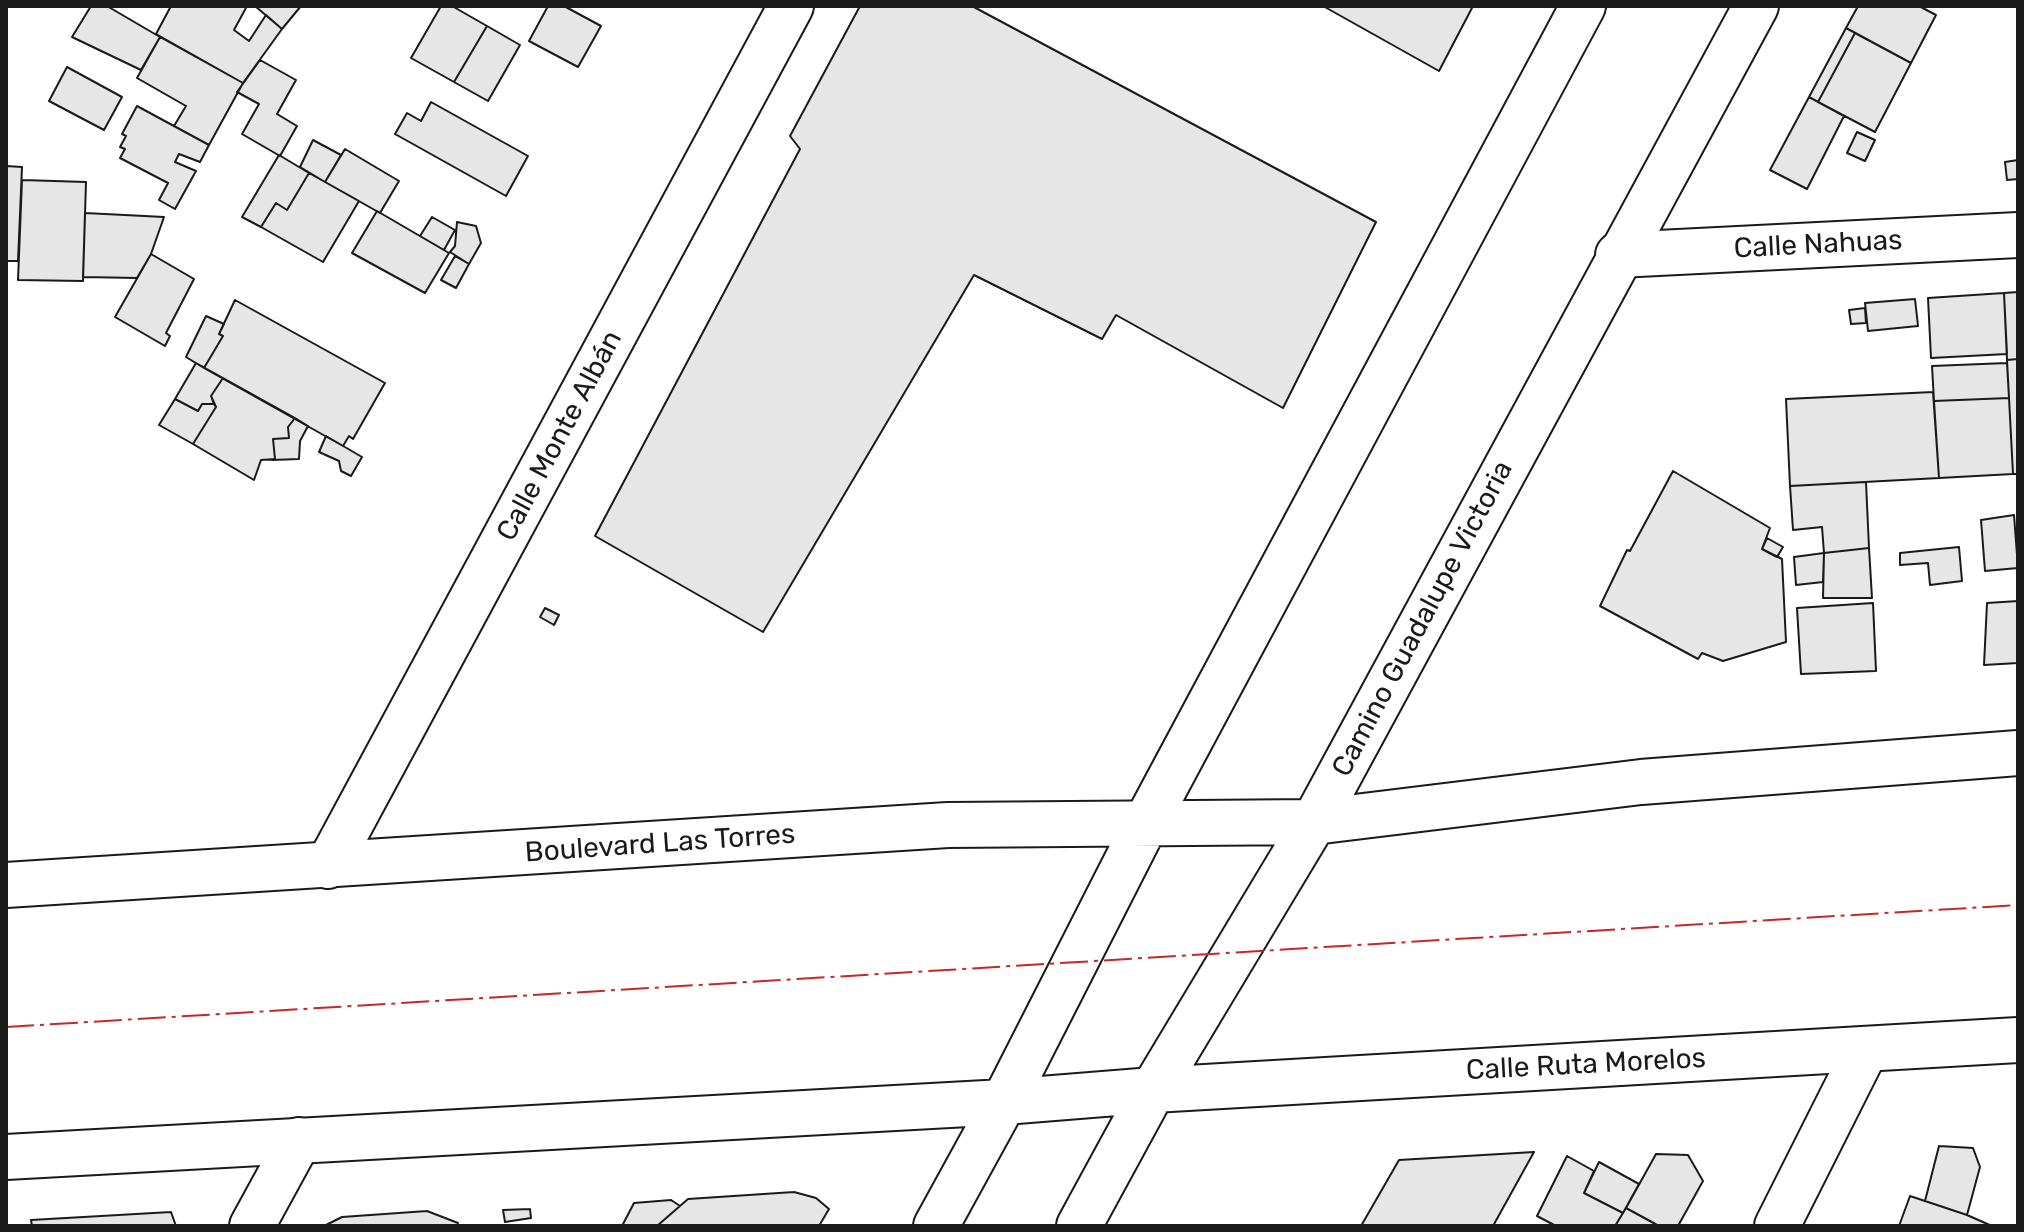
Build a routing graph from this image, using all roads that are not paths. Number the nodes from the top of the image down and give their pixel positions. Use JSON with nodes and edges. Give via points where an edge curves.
{"nodes":[{"id":1,"x":791,"y":6,"type":"edge"},
{"id":2,"x":1583,"y":6,"type":"edge"},
{"id":3,"x":1756,"y":6,"type":"edge"},
{"id":4,"x":2018,"y":235,"type":"edge"},
{"id":5,"x":1618,"y":255,"type":"junction"},
{"id":6,"x":2018,"y":753,"type":"edge"},
{"id":7,"x":1147,"y":821,"type":"junction"},
{"id":8,"x":1314,"y":822,"type":"junction"},
{"id":9,"x":328,"y":866,"type":"junction"},
{"id":10,"x":6,"y":885,"type":"edge"},
{"id":11,"x":2018,"y":1040,"type":"edge"},
{"id":12,"x":1866,"y":1049,"type":"junction"},
{"id":13,"x":1153,"y":1090,"type":"junction"},
{"id":14,"x":1004,"y":1102,"type":"junction"},
{"id":15,"x":299,"y":1140,"type":"junction"},
{"id":16,"x":6,"y":1157,"type":"edge"},
{"id":17,"x":252,"y":1226,"type":"edge"},
{"id":18,"x":936,"y":1226,"type":"edge"},
{"id":19,"x":1079,"y":1226,"type":"edge"},
{"id":20,"x":1777,"y":1226,"type":"edge"}],
"edges":[{"from":1,"to":9,"type":"main road","name":"Calle Monte Albán"},
{"from":2,"to":7,"type":"main road"},
{"from":3,"to":5,"type":"main road","name":"Camino Guadalupe Victoria"},
{"from":4,"to":5,"type":"main road","name":"Calle Nahuas"},
{"from":5,"to":8,"type":"main road","name":"Camino Guadalupe Victoria"},
{"from":6,"to":8,"type":"main road","via":[[1641,782]]},
{"from":7,"to":8,"type":"main road","name":"Boulevard Las Torres"},
{"from":7,"to":9,"type":"main road","name":"Boulevard Las Torres","via":[[948,825]]},
{"from":7,"to":14,"type":"main road"},
{"from":8,"to":13,"type":"main road","name":"Camino Guadalupe Victoria"},
{"from":9,"to":10,"type":"main road","name":"Boulevard Las Torres"},
{"from":11,"to":12,"type":"main road","name":"Calle Ruta Morelos"},
{"from":12,"to":13,"type":"main road","name":"Calle Ruta Morelos"},
{"from":12,"to":20,"type":"main road"},
{"from":13,"to":14,"type":"main road","name":"Calle Ruta Morelos"},
{"from":13,"to":19,"type":"main road","name":"Camino Guadalupe Victoria"},
{"from":14,"to":15,"type":"main road"},
{"from":14,"to":18,"type":"main road"},
{"from":15,"to":16,"type":"main road"},
{"from":15,"to":17,"type":"main road"}]}
